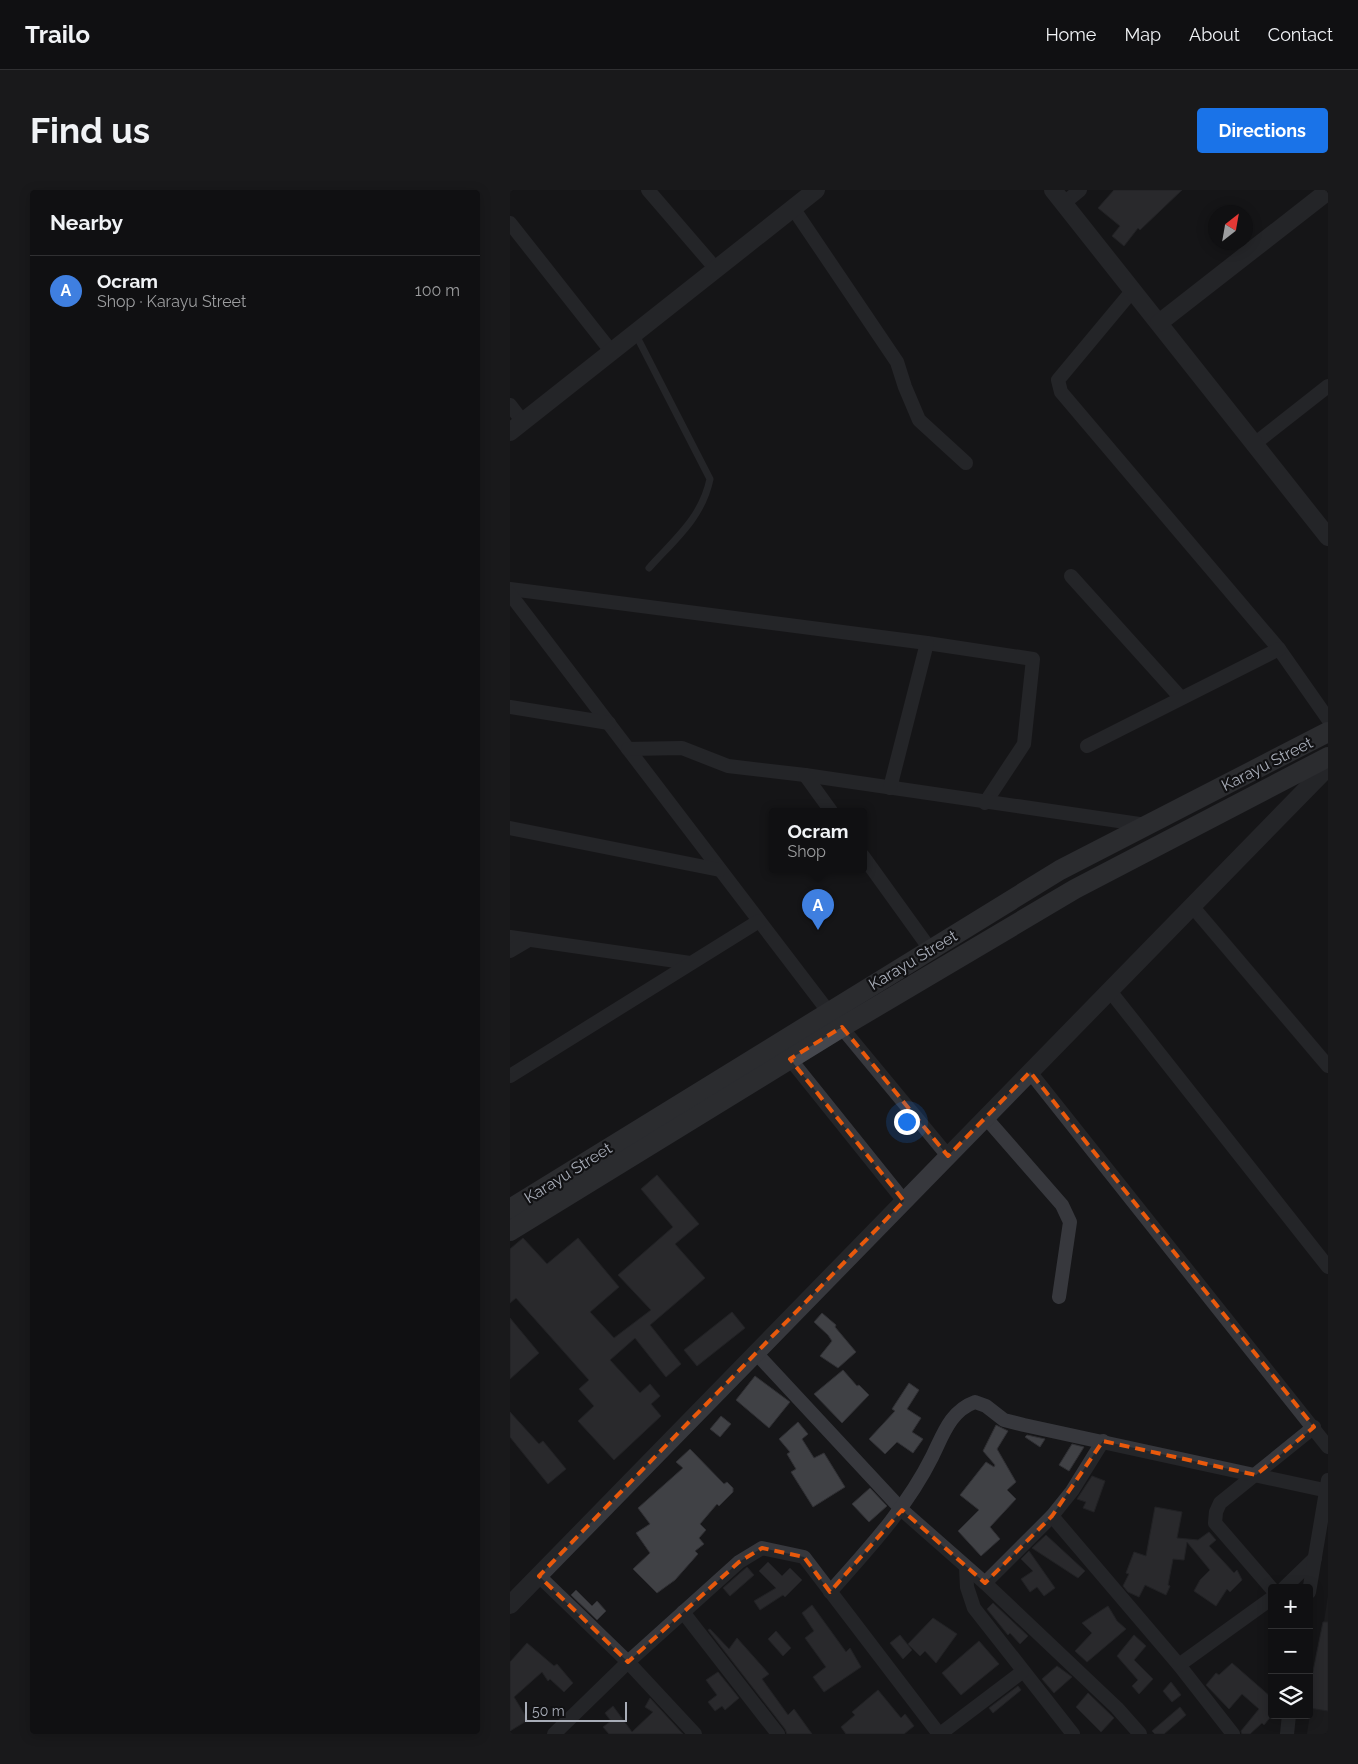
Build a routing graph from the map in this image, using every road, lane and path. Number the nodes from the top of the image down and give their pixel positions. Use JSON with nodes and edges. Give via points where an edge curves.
{"nodes":[{"id":1,"x":648,"y":190,"type":"edge"},
{"id":2,"x":816,"y":190,"type":"edge"},
{"id":3,"x":1080,"y":190,"type":"edge"},
{"id":4,"x":1328,"y":191,"type":"edge"},
{"id":5,"x":1058,"y":197,"type":"edge"},
{"id":6,"x":793,"y":208,"type":"junction"},
{"id":7,"x":510,"y":224,"type":"edge"},
{"id":8,"x":716,"y":269,"type":"junction"},
{"id":9,"x":1133,"y":290,"type":"junction"},
{"id":10,"x":1160,"y":323,"type":"junction"},
{"id":11,"x":634,"y":333,"type":"junction"},
{"id":12,"x":610,"y":351,"type":"junction"},
{"id":13,"x":1328,"y":386,"type":"edge"},
{"id":14,"x":510,"y":405,"type":"edge"},
{"id":15,"x":516,"y":427,"type":"edge"},
{"id":16,"x":1254,"y":445,"type":"junction"},
{"id":17,"x":966,"y":463,"type":"dead end"},
{"id":18,"x":1328,"y":537,"type":"edge"},
{"id":19,"x":649,"y":568,"type":"dead end"},
{"id":20,"x":1071,"y":576,"type":"dead end"},
{"id":21,"x":510,"y":590,"type":"edge"},
{"id":22,"x":510,"y":594,"type":"edge"},
{"id":23,"x":927,"y":643,"type":"junction"},
{"id":24,"x":1279,"y":649,"type":"junction"},
{"id":25,"x":1181,"y":698,"type":"junction"},
{"id":26,"x":510,"y":707,"type":"edge"},
{"id":27,"x":1328,"y":720,"type":"edge"},
{"id":28,"x":609,"y":723,"type":"junction"},
{"id":29,"x":1328,"y":732,"type":"edge"},
{"id":30,"x":1087,"y":746,"type":"dead end"},
{"id":31,"x":628,"y":748,"type":"junction"},
{"id":32,"x":1328,"y":757,"type":"edge"},
{"id":33,"x":1328,"y":767,"type":"edge"},
{"id":34,"x":805,"y":774,"type":"junction"},
{"id":35,"x":890,"y":788,"type":"junction"},
{"id":36,"x":985,"y":803,"type":"junction"},
{"id":37,"x":829,"y":808,"type":"edge"},
{"id":38,"x":1146,"y":825,"type":"junction"},
{"id":39,"x":511,"y":832,"type":"edge"},
{"id":40,"x":867,"y":862,"type":"edge"},
{"id":41,"x":720,"y":870,"type":"junction"},
{"id":42,"x":1192,"y":906,"type":"junction"},
{"id":43,"x":759,"y":921,"type":"junction"},
{"id":44,"x":510,"y":937,"type":"edge"},
{"id":45,"x":527,"y":941,"type":"junction"},
{"id":46,"x":510,"y":950,"type":"edge"},
{"id":47,"x":930,"y":950,"type":"junction"},
{"id":48,"x":690,"y":963,"type":"junction"},
{"id":49,"x":1110,"y":991,"type":"junction"},
{"id":50,"x":828,"y":1011,"type":"junction"},
{"id":51,"x":842,"y":1027,"type":"junction"},
{"id":52,"x":790,"y":1059,"type":"junction"},
{"id":53,"x":1328,"y":1066,"type":"edge"},
{"id":54,"x":1030,"y":1072,"type":"junction"},
{"id":55,"x":510,"y":1076,"type":"edge"},
{"id":56,"x":986,"y":1118,"type":"junction"},
{"id":57,"x":948,"y":1156,"type":"junction"},
{"id":58,"x":904,"y":1202,"type":"junction"},
{"id":59,"x":510,"y":1209,"type":"edge"},
{"id":60,"x":510,"y":1231,"type":"edge"},
{"id":61,"x":1328,"y":1267,"type":"edge"},
{"id":62,"x":1059,"y":1296,"type":"dead end"},
{"id":63,"x":756,"y":1353,"type":"junction"},
{"id":64,"x":1314,"y":1427,"type":"junction"},
{"id":65,"x":1103,"y":1441,"type":"junction"},
{"id":66,"x":1328,"y":1447,"type":"edge"},
{"id":67,"x":1256,"y":1475,"type":"junction"},
{"id":68,"x":1327,"y":1487,"type":"edge"},
{"id":69,"x":902,"y":1510,"type":"junction"},
{"id":70,"x":1052,"y":1516,"type":"junction"},
{"id":71,"x":1315,"y":1558,"type":"junction"},
{"id":72,"x":966,"y":1567,"type":"junction"},
{"id":73,"x":539,"y":1576,"type":"junction"},
{"id":74,"x":985,"y":1584,"type":"junction"},
{"id":75,"x":1268,"y":1584,"type":"edge"},
{"id":76,"x":1288,"y":1584,"type":"edge"},
{"id":77,"x":1310,"y":1584,"type":"edge"},
{"id":78,"x":830,"y":1592,"type":"junction"},
{"id":79,"x":1268,"y":1601,"type":"edge"},
{"id":80,"x":510,"y":1605,"type":"edge"},
{"id":81,"x":684,"y":1612,"type":"junction"},
{"id":82,"x":628,"y":1662,"type":"junction"},
{"id":83,"x":1179,"y":1665,"type":"junction"},
{"id":84,"x":1022,"y":1672,"type":"junction"},
{"id":85,"x":1289,"y":1719,"type":"edge"},
{"id":86,"x":554,"y":1734,"type":"edge"},
{"id":87,"x":695,"y":1734,"type":"edge"},
{"id":88,"x":778,"y":1734,"type":"edge"},
{"id":89,"x":939,"y":1734,"type":"edge"},
{"id":90,"x":1073,"y":1734,"type":"edge"},
{"id":91,"x":1140,"y":1734,"type":"edge"},
{"id":92,"x":1233,"y":1734,"type":"edge"},
{"id":93,"x":1289,"y":1734,"type":"edge"}],
"edges":[{"from":1,"to":8,"type":"street"},
{"from":2,"to":6,"type":"street"},
{"from":3,"to":5,"type":"street"},
{"from":4,"to":10,"type":"street"},
{"from":5,"to":9,"type":"street"},
{"from":6,"to":8,"type":"street"},
{"from":6,"to":17,"type":"street","via":[[897,362],[919,420]]},
{"from":7,"to":12,"type":"street"},
{"from":8,"to":11,"type":"street"},
{"from":9,"to":10,"type":"street"},
{"from":9,"to":24,"type":"street","via":[[1058,380],[1061,392]]},
{"from":10,"to":16,"type":"street"},
{"from":11,"to":12,"type":"street"},
{"from":11,"to":19,"type":"lane","via":[[710,479],[699,512]]},
{"from":12,"to":15,"type":"street"},
{"from":13,"to":16,"type":"street"},
{"from":14,"to":15,"type":"street"},
{"from":16,"to":18,"type":"street"},
{"from":20,"to":25,"type":"street"},
{"from":21,"to":23,"type":"street"},
{"from":22,"to":28,"type":"street"},
{"from":23,"to":35,"type":"street"},
{"from":23,"to":36,"type":"street","via":[[1033,659],[1024,744]]},
{"from":24,"to":25,"type":"street"},
{"from":24,"to":27,"type":"street"},
{"from":25,"to":30,"type":"street"},
{"from":26,"to":28,"type":"street"},
{"from":28,"to":31,"type":"street"},
{"from":29,"to":38,"type":"main road","name":"Karayu Street"},
{"from":31,"to":34,"type":"street","via":[[682,748],[728,766]]},
{"from":31,"to":41,"type":"street"},
{"from":32,"to":51,"type":"main road","name":"Karayu Street","via":[[1076,889]]},
{"from":33,"to":42,"type":"street"},
{"from":34,"to":35,"type":"street"},
{"from":34,"to":37,"type":"street"},
{"from":35,"to":36,"type":"street"},
{"from":36,"to":38,"type":"street"},
{"from":38,"to":47,"type":"main road","name":"Karayu Street","via":[[1060,870]]},
{"from":39,"to":41,"type":"street"},
{"from":40,"to":47,"type":"street"},
{"from":41,"to":43,"type":"street"},
{"from":42,"to":49,"type":"street"},
{"from":42,"to":53,"type":"street"},
{"from":43,"to":48,"type":"street"},
{"from":43,"to":50,"type":"street"},
{"from":44,"to":45,"type":"street"},
{"from":45,"to":46,"type":"street"},
{"from":45,"to":48,"type":"street"},
{"from":47,"to":50,"type":"main road","name":"Karayu Street"},
{"from":48,"to":55,"type":"street"},
{"from":49,"to":54,"type":"street"},
{"from":49,"to":61,"type":"street"},
{"from":50,"to":51,"type":"street"},
{"from":50,"to":59,"type":"main road","name":"Karayu Street"},
{"from":51,"to":52,"type":"main road","name":"Karayu Street"},
{"from":51,"to":57,"type":"street"},
{"from":52,"to":58,"type":"street"},
{"from":52,"to":60,"type":"main road","name":"Karayu Street"},
{"from":54,"to":56,"type":"street"},
{"from":54,"to":64,"type":"street"},
{"from":56,"to":57,"type":"street"},
{"from":56,"to":62,"type":"street","via":[[1062,1205],[1070,1222]]},
{"from":57,"to":58,"type":"street"},
{"from":58,"to":63,"type":"street"},
{"from":63,"to":69,"type":"street"},
{"from":63,"to":73,"type":"street"},
{"from":64,"to":66,"type":"street"},
{"from":64,"to":67,"type":"street"},
{"from":65,"to":67,"type":"street"},
{"from":65,"to":69,"type":"street","via":[[1004,1420],[975,1402],[963,1406],[951,1419]]},
{"from":65,"to":70,"type":"street"},
{"from":67,"to":68,"type":"street"},
{"from":67,"to":75,"type":"street","via":[[1220,1503],[1215,1523]]},
{"from":68,"to":71,"type":"street"},
{"from":69,"to":72,"type":"street"},
{"from":69,"to":78,"type":"street"},
{"from":70,"to":74,"type":"street"},
{"from":70,"to":83,"type":"street"},
{"from":71,"to":76,"type":"street"},
{"from":71,"to":77,"type":"street"},
{"from":72,"to":74,"type":"street"},
{"from":72,"to":84,"type":"street","via":[[967,1587],[974,1608]]},
{"from":73,"to":80,"type":"street"},
{"from":73,"to":82,"type":"street"},
{"from":74,"to":91,"type":"street","via":[[1117,1708]]},
{"from":78,"to":81,"type":"street","via":[[804,1557],[762,1548],[739,1562]]},
{"from":78,"to":89,"type":"street"},
{"from":79,"to":83,"type":"street"},
{"from":81,"to":82,"type":"street"},
{"from":81,"to":88,"type":"street"},
{"from":82,"to":86,"type":"street"},
{"from":82,"to":87,"type":"street"},
{"from":83,"to":92,"type":"street"},
{"from":84,"to":89,"type":"street"},
{"from":84,"to":90,"type":"street"},
{"from":85,"to":93,"type":"street"}]}
